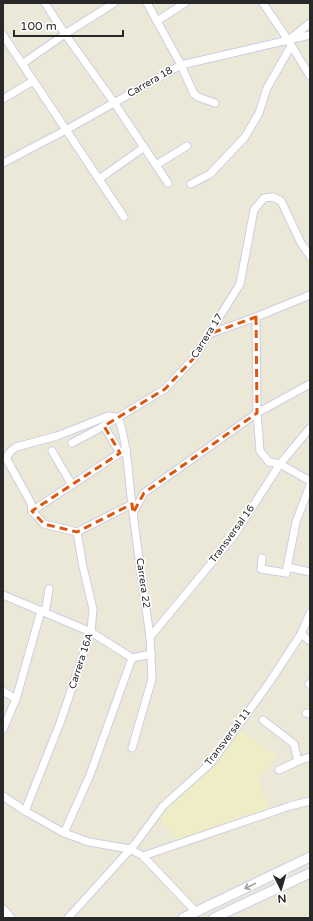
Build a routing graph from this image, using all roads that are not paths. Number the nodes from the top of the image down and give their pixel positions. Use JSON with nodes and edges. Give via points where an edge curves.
{"nodes":[{"id":1,"x":45,"y":3,"type":"edge"},
{"id":2,"x":114,"y":3,"type":"edge"},
{"id":3,"x":147,"y":3,"type":"edge"},
{"id":4,"x":185,"y":3,"type":"edge"},
{"id":5,"x":263,"y":3,"type":"edge"},
{"id":6,"x":157,"y":21,"type":"junction"},
{"id":7,"x":310,"y":23,"type":"edge"},
{"id":8,"x":65,"y":34,"type":"junction"},
{"id":9,"x":310,"y":35,"type":"edge"},
{"id":10,"x":3,"y":36,"type":"edge"},
{"id":11,"x":289,"y":43,"type":"junction"},
{"id":12,"x":22,"y":64,"type":"junction"},
{"id":13,"x":181,"y":65,"type":"junction"},
{"id":14,"x":310,"y":76,"type":"edge"},
{"id":15,"x":33,"y":81,"type":"junction"},
{"id":16,"x":3,"y":99,"type":"edge"},
{"id":17,"x":114,"y":103,"type":"junction"},
{"id":18,"x":215,"y":103,"type":"dead end"},
{"id":19,"x":66,"y":130,"type":"junction"},
{"id":20,"x":187,"y":146,"type":"dead end"},
{"id":21,"x":143,"y":148,"type":"junction"},
{"id":22,"x":3,"y":163,"type":"edge"},
{"id":23,"x":156,"y":165,"type":"junction"},
{"id":24,"x":99,"y":179,"type":"junction"},
{"id":25,"x":168,"y":183,"type":"dead end"},
{"id":26,"x":191,"y":184,"type":"dead end"},
{"id":27,"x":124,"y":217,"type":"dead end"},
{"id":28,"x":310,"y":256,"type":"edge"},
{"id":29,"x":310,"y":295,"type":"edge"},
{"id":30,"x":256,"y":317,"type":"junction"},
{"id":31,"x":209,"y":334,"type":"junction"},
{"id":32,"x":310,"y":384,"type":"edge"},
{"id":33,"x":257,"y":413,"type":"junction"},
{"id":34,"x":118,"y":417,"type":"junction"},
{"id":35,"x":104,"y":426,"type":"junction"},
{"id":36,"x":310,"y":428,"type":"edge"},
{"id":37,"x":72,"y":443,"type":"dead end"},
{"id":38,"x":126,"y":449,"type":"junction"},
{"id":39,"x":52,"y":451,"type":"dead end"},
{"id":40,"x":120,"y":453,"type":"junction"},
{"id":41,"x":280,"y":464,"type":"junction"},
{"id":42,"x":310,"y":481,"type":"edge"},
{"id":43,"x":72,"y":484,"type":"junction"},
{"id":44,"x":310,"y":484,"type":"edge"},
{"id":45,"x":132,"y":504,"type":"junction"},
{"id":46,"x":32,"y":512,"type":"junction"},
{"id":47,"x":133,"y":512,"type":"junction"},
{"id":48,"x":77,"y":532,"type":"junction"},
{"id":49,"x":262,"y":558,"type":"dead end"},
{"id":50,"x":287,"y":567,"type":"junction"},
{"id":51,"x":310,"y":572,"type":"edge"},
{"id":52,"x":49,"y":589,"type":"dead end"},
{"id":53,"x":3,"y":595,"type":"edge"},
{"id":54,"x":41,"y":611,"type":"junction"},
{"id":55,"x":310,"y":613,"type":"edge"},
{"id":56,"x":91,"y":632,"type":"junction"},
{"id":57,"x":301,"y":634,"type":"junction"},
{"id":58,"x":150,"y":637,"type":"junction"},
{"id":59,"x":310,"y":641,"type":"edge"},
{"id":60,"x":151,"y":654,"type":"junction"},
{"id":61,"x":132,"y":658,"type":"junction"},
{"id":62,"x":3,"y":691,"type":"edge"},
{"id":63,"x":16,"y":699,"type":"junction"},
{"id":64,"x":263,"y":720,"type":"dead end"},
{"id":65,"x":3,"y":729,"type":"edge"},
{"id":66,"x":132,"y":748,"type":"dead end"},
{"id":67,"x":310,"y":757,"type":"edge"},
{"id":68,"x":298,"y":761,"type":"junction"},
{"id":69,"x":279,"y":770,"type":"dead end"},
{"id":70,"x":3,"y":796,"type":"edge"},
{"id":71,"x":310,"y":801,"type":"edge"},
{"id":72,"x":25,"y":810,"type":"junction"},
{"id":73,"x":64,"y":833,"type":"junction"},
{"id":74,"x":130,"y":849,"type":"junction"},
{"id":75,"x":144,"y":856,"type":"junction"},
{"id":76,"x":310,"y":857,"type":"edge"},
{"id":77,"x":310,"y":873,"type":"edge"},
{"id":78,"x":3,"y":910,"type":"edge"},
{"id":79,"x":196,"y":912,"type":"junction"},
{"id":80,"x":10,"y":918,"type":"edge"},
{"id":81,"x":68,"y":918,"type":"edge"},
{"id":82,"x":183,"y":918,"type":"edge"},
{"id":83,"x":214,"y":918,"type":"edge"}],
"edges":[{"from":1,"to":8,"type":"street"},
{"from":2,"to":8,"type":"street"},
{"from":3,"to":6,"type":"street"},
{"from":4,"to":6,"type":"street"},
{"from":5,"to":11,"type":"street"},
{"from":6,"to":13,"type":"street"},
{"from":7,"to":11,"type":"street"},
{"from":8,"to":12,"type":"street"},
{"from":8,"to":17,"type":"street"},
{"from":9,"to":11,"type":"street","name":"Carrera 18"},
{"from":10,"to":12,"type":"street"},
{"from":11,"to":13,"type":"street","name":"Carrera 18"},
{"from":11,"to":14,"type":"street"},
{"from":11,"to":26,"type":"street","via":[[267,88],[259,113],[245,137],[210,174]]},
{"from":12,"to":15,"type":"street"},
{"from":13,"to":17,"type":"street","name":"Carrera 18"},
{"from":13,"to":18,"type":"street","via":[[194,94]]},
{"from":15,"to":16,"type":"street"},
{"from":15,"to":19,"type":"street"},
{"from":17,"to":19,"type":"street","name":"Carrera 18"},
{"from":17,"to":21,"type":"street"},
{"from":19,"to":22,"type":"street","name":"Carrera 18"},
{"from":19,"to":24,"type":"street"},
{"from":20,"to":23,"type":"street"},
{"from":21,"to":23,"type":"street"},
{"from":21,"to":24,"type":"street"},
{"from":23,"to":25,"type":"street"},
{"from":24,"to":27,"type":"street"},
{"from":28,"to":31,"type":"street","name":"Carrera 17","via":[[281,201],[273,197],[264,198],[254,210],[240,284]]},
{"from":29,"to":30,"type":"street"},
{"from":30,"to":31,"type":"street"},
{"from":30,"to":33,"type":"street"},
{"from":31,"to":34,"type":"street","name":"Carrera 17","via":[[194,358],[165,389]]},
{"from":32,"to":33,"type":"street"},
{"from":33,"to":41,"type":"street","via":[[260,451],[270,462]]},
{"from":33,"to":47,"type":"street","via":[[144,493]]},
{"from":34,"to":35,"type":"street","name":"Carrera 17"},
{"from":34,"to":38,"type":"street","name":"Carrera 22"},
{"from":34,"to":46,"type":"street","via":[[108,416],[57,436],[16,447],[10,452],[6,458],[32,503]]},
{"from":35,"to":37,"type":"street","name":"Carrera 17"},
{"from":35,"to":40,"type":"street"},
{"from":36,"to":41,"type":"street","name":"Transversal 16"},
{"from":38,"to":40,"type":"street"},
{"from":38,"to":45,"type":"street","name":"Carrera 22"},
{"from":39,"to":43,"type":"street"},
{"from":40,"to":43,"type":"street"},
{"from":41,"to":42,"type":"street"},
{"from":41,"to":58,"type":"street","name":"Transversal 16","via":[[233,537]]},
{"from":43,"to":46,"type":"street"},
{"from":44,"to":50,"type":"street","via":[[296,522]]},
{"from":45,"to":47,"type":"street","name":"Carrera 22"},
{"from":45,"to":48,"type":"street"},
{"from":46,"to":48,"type":"street","via":[[44,524]]},
{"from":47,"to":58,"type":"street","name":"Carrera 22"},
{"from":48,"to":56,"type":"street","name":"Carrera 16A","via":[[93,609]]},
{"from":49,"to":50,"type":"street","via":[[261,569],[286,573]]},
{"from":50,"to":51,"type":"street"},
{"from":52,"to":54,"type":"street","via":[[46,608]]},
{"from":53,"to":54,"type":"street"},
{"from":54,"to":56,"type":"street"},
{"from":54,"to":63,"type":"street"},
{"from":55,"to":57,"type":"street","name":"Transversal 11"},
{"from":56,"to":61,"type":"street"},
{"from":56,"to":72,"type":"street","name":"Carrera 16A","via":[[60,723]]},
{"from":57,"to":59,"type":"street"},
{"from":57,"to":74,"type":"street","name":"Transversal 11","via":[[211,763],[163,806]]},
{"from":58,"to":60,"type":"street","name":"Carrera 22"},
{"from":60,"to":61,"type":"street"},
{"from":60,"to":66,"type":"street","name":"Carrera 22","via":[[152,679]]},
{"from":61,"to":73,"type":"street","via":[[90,775]]},
{"from":62,"to":63,"type":"street"},
{"from":63,"to":65,"type":"street"},
{"from":64,"to":68,"type":"street","via":[[294,744]]},
{"from":67,"to":68,"type":"street"},
{"from":68,"to":69,"type":"street"},
{"from":70,"to":72,"type":"street"},
{"from":71,"to":75,"type":"street"},
{"from":72,"to":73,"type":"street"},
{"from":73,"to":74,"type":"street","via":[[89,842]]},
{"from":74,"to":75,"type":"street"},
{"from":74,"to":81,"type":"street","name":"Transversal 11"},
{"from":75,"to":79,"type":"street"},
{"from":76,"to":79,"type":"main road","one_way":true},
{"from":77,"to":83,"type":"main road"},
{"from":78,"to":80,"type":"main road"},
{"from":79,"to":82,"type":"main road"}]}
